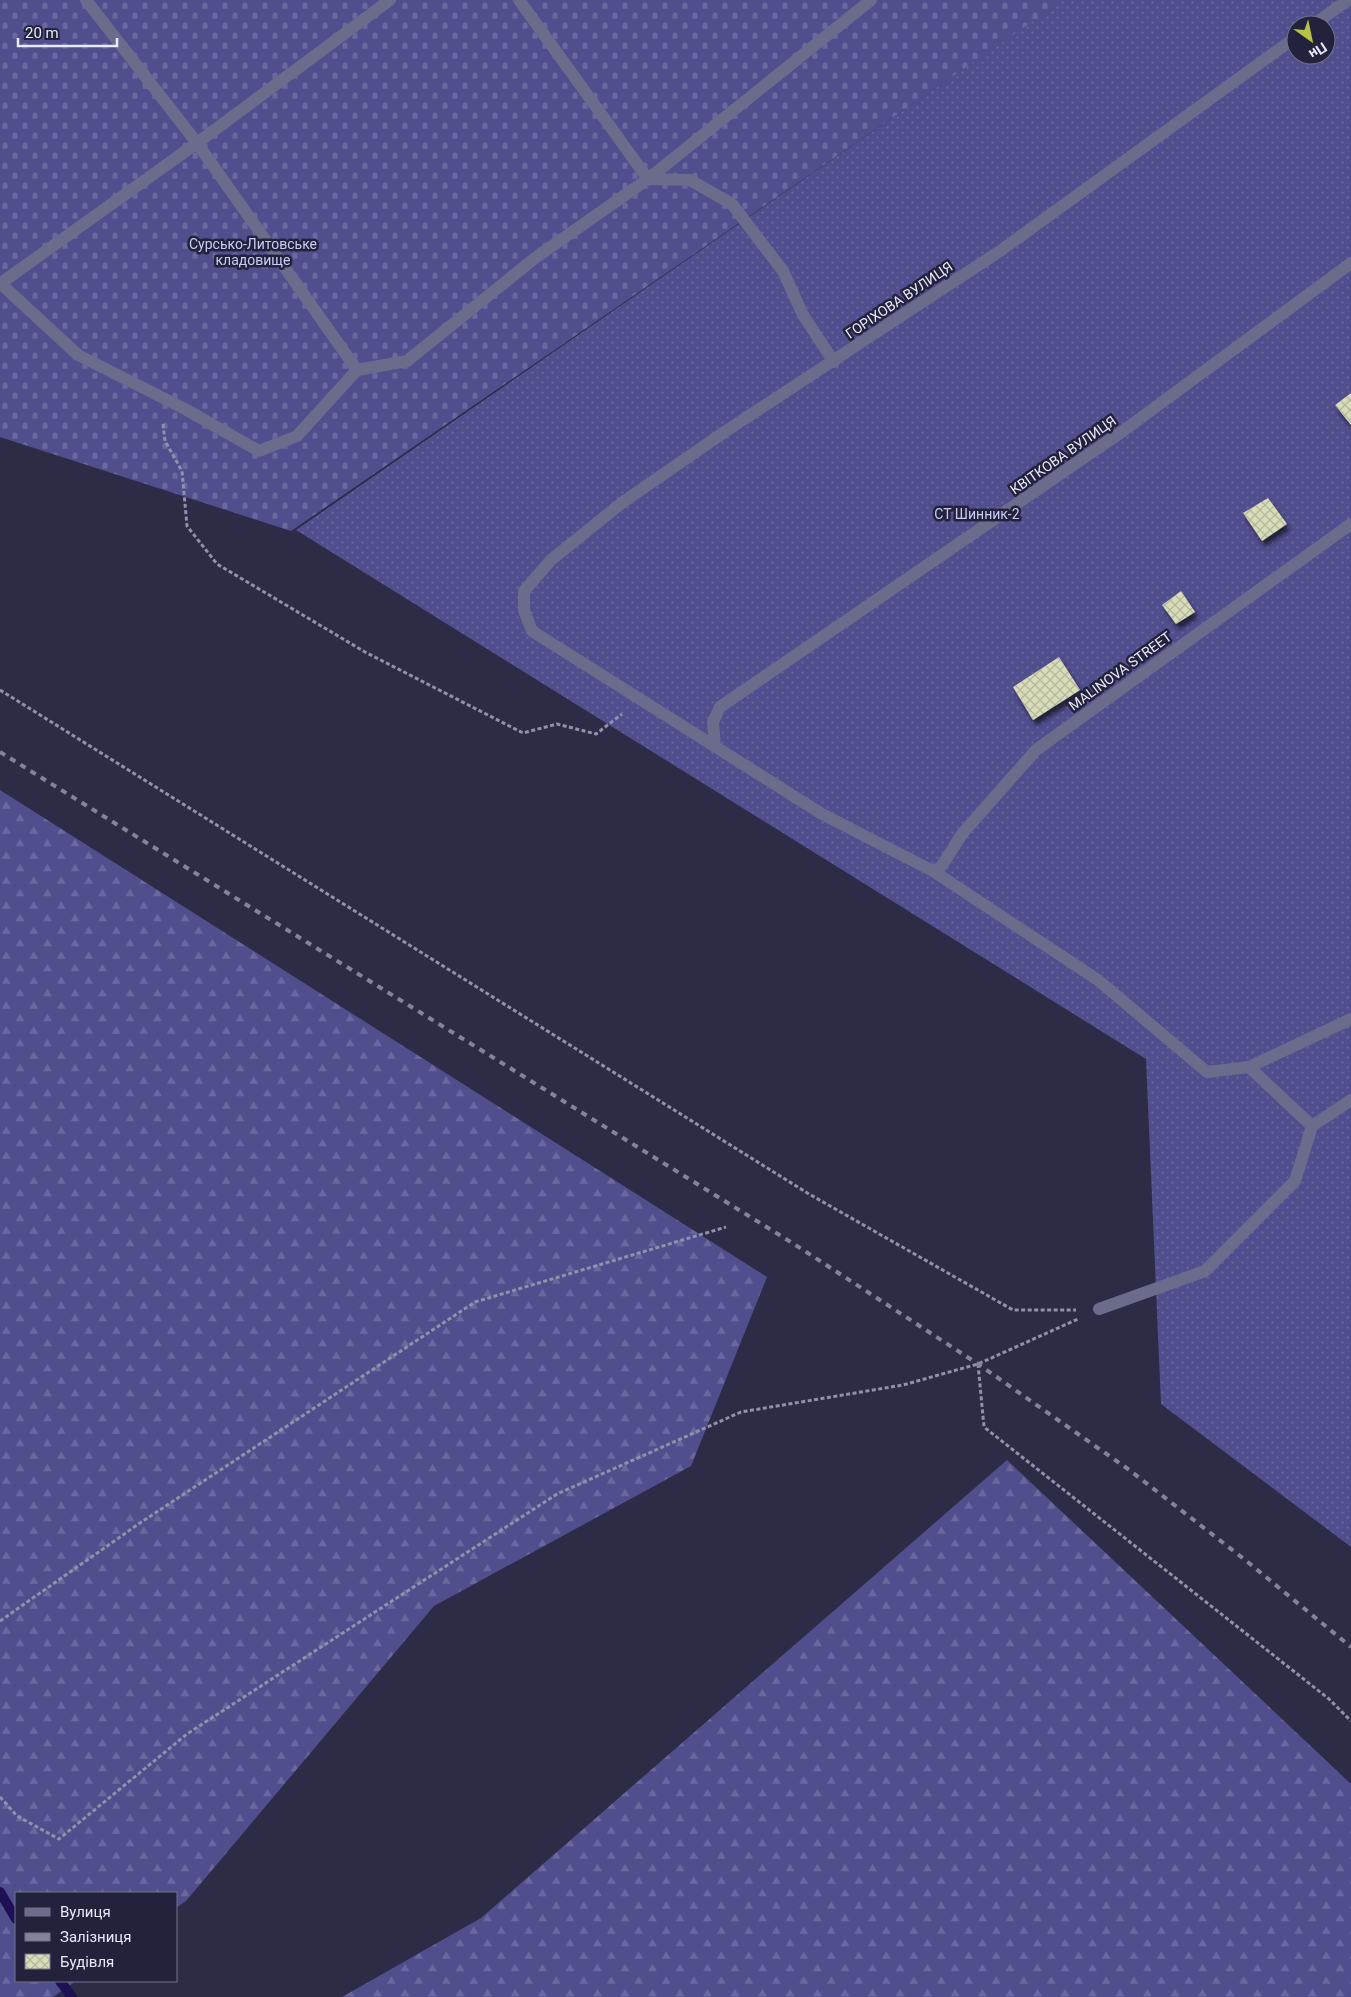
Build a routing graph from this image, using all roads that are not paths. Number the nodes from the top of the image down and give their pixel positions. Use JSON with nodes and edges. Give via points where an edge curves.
{"nodes":[{"id":1,"x":86,"y":0,"type":"edge"},
{"id":2,"x":390,"y":0,"type":"edge"},
{"id":3,"x":519,"y":0,"type":"edge"},
{"id":4,"x":871,"y":0,"type":"edge"},
{"id":5,"x":1348,"y":0,"type":"edge"},
{"id":6,"x":1327,"y":15,"type":"edge"},
{"id":7,"x":1286,"y":45,"type":"edge"},
{"id":8,"x":198,"y":143,"type":"junction"},
{"id":9,"x":648,"y":179,"type":"junction"},
{"id":10,"x":1351,"y":263,"type":"edge"},
{"id":11,"x":0,"y":283,"type":"edge"},
{"id":12,"x":834,"y":362,"type":"junction"},
{"id":13,"x":356,"y":370,"type":"junction"},
{"id":14,"x":1351,"y":524,"type":"edge"},
{"id":15,"x":715,"y":746,"type":"junction"},
{"id":16,"x":933,"y":871,"type":"junction"},
{"id":17,"x":1351,"y":1019,"type":"edge"},
{"id":18,"x":1249,"y":1067,"type":"junction"},
{"id":19,"x":1351,"y":1100,"type":"edge"},
{"id":20,"x":1312,"y":1126,"type":"junction"},
{"id":21,"x":1099,"y":1309,"type":"road end"}],
"edges":[{"from":1,"to":8,"type":"street"},
{"from":2,"to":8,"type":"street"},
{"from":3,"to":9,"type":"street"},
{"from":4,"to":9,"type":"street"},
{"from":5,"to":6,"type":"street"},
{"from":7,"to":12,"type":"street","name":"ГОРІХОВА ВУЛИЦЯ","via":[[1032,228]]},
{"from":8,"to":11,"type":"street"},
{"from":8,"to":13,"type":"street"},
{"from":9,"to":12,"type":"street","via":[[690,180],[732,204],[783,271],[803,316]]},
{"from":9,"to":13,"type":"street","via":[[535,258],[407,362]]},
{"from":10,"to":15,"type":"street","name":"КВІТКОВА ВУЛИЦЯ","via":[[1122,431],[720,707],[712,722]]},
{"from":11,"to":13,"type":"street","via":[[78,355],[259,451],[297,436]]},
{"from":12,"to":15,"type":"street","name":"ГОРІХОВА ВУЛИЦЯ","via":[[623,502],[552,560],[524,591],[524,610],[532,631]]},
{"from":14,"to":16,"type":"street","name":"MALINOVA STREET","via":[[1036,750],[962,834],[941,867]]},
{"from":15,"to":16,"type":"street","via":[[822,814]]},
{"from":16,"to":18,"type":"street","via":[[1098,980],[1207,1072]]},
{"from":17,"to":18,"type":"street"},
{"from":18,"to":20,"type":"street"},
{"from":19,"to":20,"type":"street"},
{"from":20,"to":21,"type":"street","via":[[1295,1181],[1205,1271]]}]}
